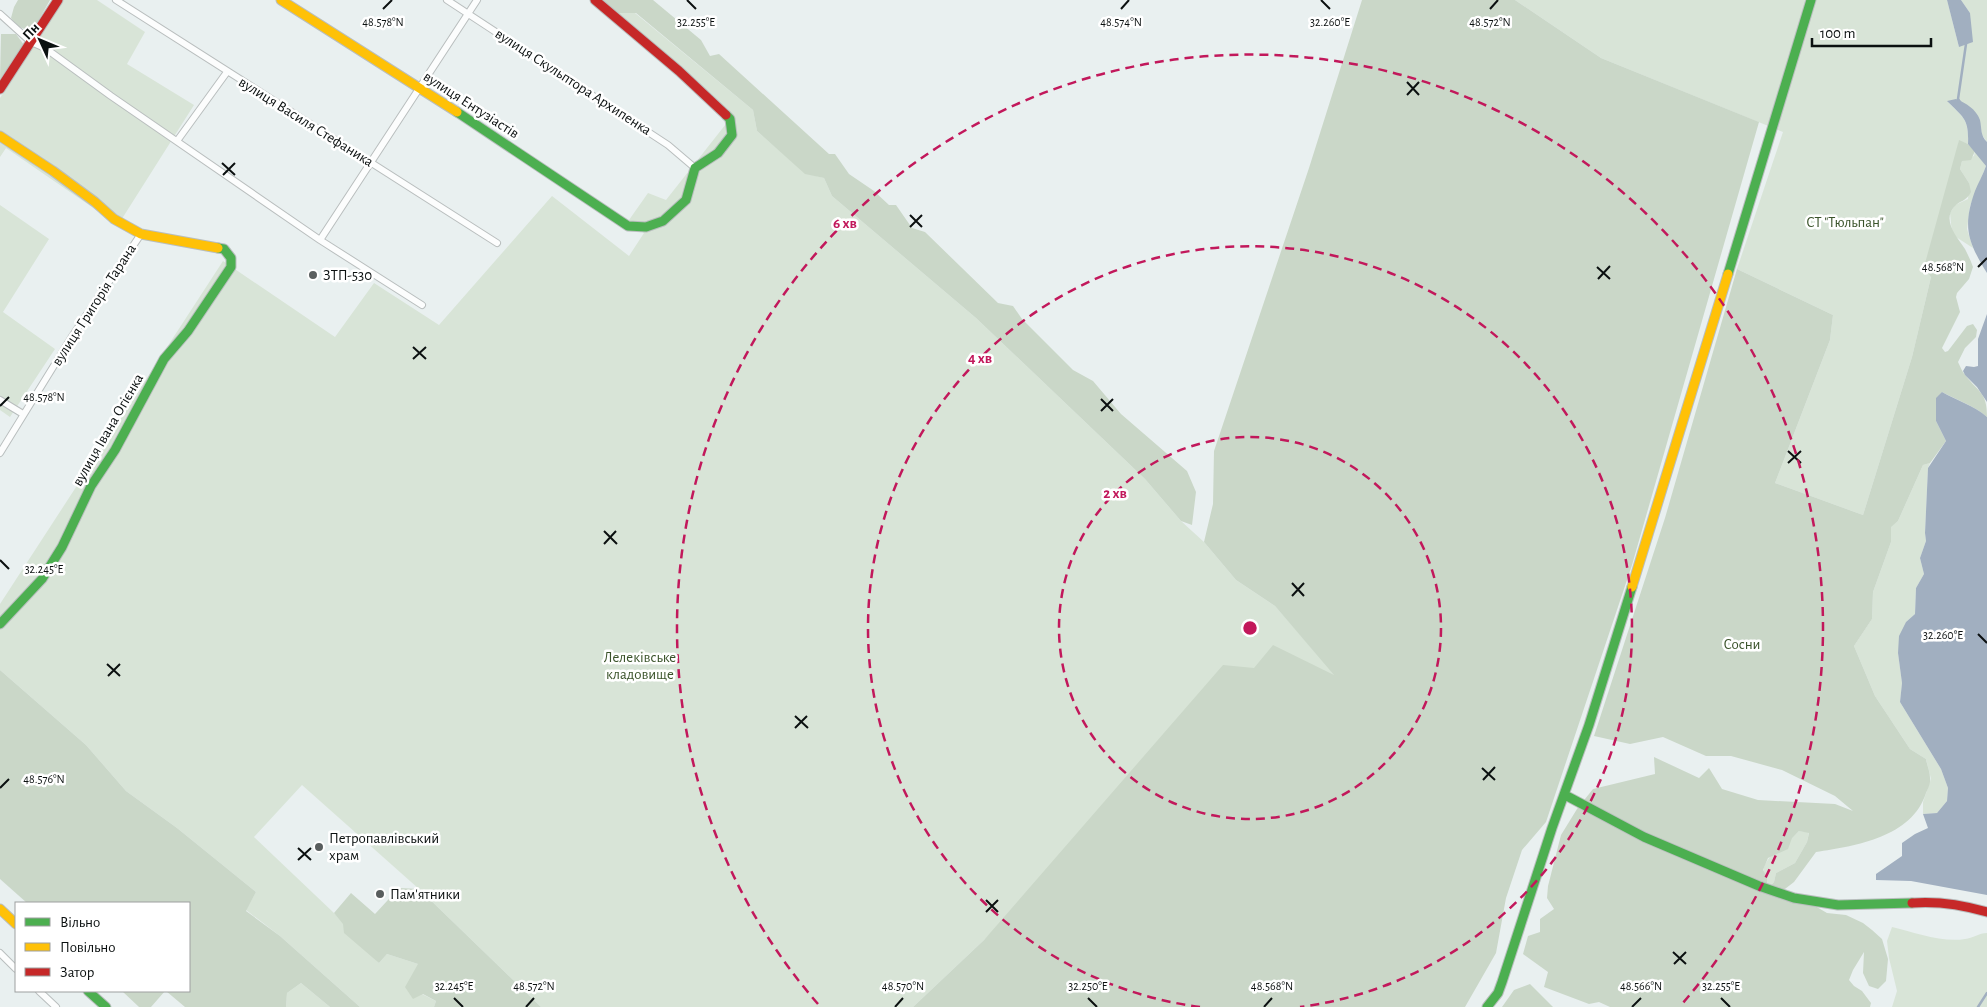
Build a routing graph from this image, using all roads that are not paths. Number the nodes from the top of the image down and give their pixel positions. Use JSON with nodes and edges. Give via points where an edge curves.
{"nodes":[{"id":1,"x":58,"y":0,"type":"edge"},
{"id":2,"x":116,"y":0,"type":"edge"},
{"id":3,"x":281,"y":0,"type":"edge"},
{"id":4,"x":447,"y":0,"type":"edge"},
{"id":5,"x":477,"y":0,"type":"edge"},
{"id":6,"x":595,"y":0,"type":"edge"},
{"id":7,"x":1811,"y":0,"type":"edge"},
{"id":8,"x":468,"y":13,"type":"junction"},
{"id":9,"x":0,"y":14,"type":"edge"},
{"id":10,"x":31,"y":42,"type":"junction"},
{"id":11,"x":228,"y":72,"type":"junction"},
{"id":12,"x":420,"y":87,"type":"junction"},
{"id":13,"x":0,"y":89,"type":"edge"},
{"id":14,"x":0,"y":136,"type":"edge"},
{"id":15,"x":177,"y":141,"type":"junction"},
{"id":16,"x":370,"y":162,"type":"junction"},
{"id":17,"x":695,"y":168,"type":"junction"},
{"id":18,"x":141,"y":234,"type":"junction"},
{"id":19,"x":320,"y":240,"type":"junction"},
{"id":20,"x":497,"y":243,"type":"dead end"},
{"id":21,"x":422,"y":305,"type":"dead end"},
{"id":22,"x":0,"y":400,"type":"edge"},
{"id":23,"x":23,"y":414,"type":"junction"},
{"id":24,"x":0,"y":452,"type":"edge"},
{"id":25,"x":0,"y":624,"type":"edge"},
{"id":26,"x":1565,"y":795,"type":"junction"},
{"id":27,"x":0,"y":910,"type":"edge"},
{"id":28,"x":1987,"y":912,"type":"edge"},
{"id":29,"x":15,"y":923,"type":"edge"},
{"id":30,"x":0,"y":953,"type":"edge"},
{"id":31,"x":15,"y":968,"type":"edge"},
{"id":32,"x":40,"y":992,"type":"edge"},
{"id":33,"x":89,"y":992,"type":"edge"},
{"id":34,"x":56,"y":1007,"type":"edge"},
{"id":35,"x":106,"y":1007,"type":"edge"},
{"id":36,"x":1487,"y":1007,"type":"edge"}],
"edges":[{"from":1,"to":10,"type":"street"},
{"from":2,"to":11,"type":"street","name":"вулиця Василя Стефаника"},
{"from":3,"to":12,"type":"street","name":"вулиця Ентузіастів"},
{"from":4,"to":8,"type":"street","name":"вулиця Скульптора Архипенка"},
{"from":5,"to":8,"type":"street"},
{"from":6,"to":17,"type":"street","via":[[730,119],[732,136],[718,153]]},
{"from":7,"to":26,"type":"street","via":[[1776,122]]},
{"from":8,"to":12,"type":"street"},
{"from":8,"to":17,"type":"street","name":"вулиця Скульптора Архипенка","via":[[668,145]]},
{"from":9,"to":10,"type":"street"},
{"from":10,"to":13,"type":"street"},
{"from":10,"to":15,"type":"street","via":[[45,48]]},
{"from":11,"to":15,"type":"street"},
{"from":11,"to":16,"type":"street","name":"вулиця Василя Стефаника"},
{"from":12,"to":16,"type":"street"},
{"from":12,"to":17,"type":"street","name":"вулиця Ентузіастів","via":[[628,226],[646,226],[663,221],[686,200]]},
{"from":14,"to":18,"type":"street","via":[[53,171],[114,219]]},
{"from":15,"to":19,"type":"street"},
{"from":16,"to":19,"type":"street"},
{"from":16,"to":20,"type":"street","name":"вулиця Василя Стефаника"},
{"from":18,"to":23,"type":"street","name":"вулиця Григорія Тарана"},
{"from":18,"to":25,"type":"street","name":"вулиця Івана Огієнка","via":[[224,250],[231,258],[231,267],[188,331],[164,359],[42,579]]},
{"from":19,"to":21,"type":"street"},
{"from":22,"to":23,"type":"street"},
{"from":23,"to":24,"type":"street","name":"вулиця Григорія Тарана"},
{"from":26,"to":28,"type":"street","via":[[1644,837],[1794,898],[1865,905],[1925,902]]},
{"from":26,"to":36,"type":"street","via":[[1498,994]]},
{"from":27,"to":29,"type":"street"},
{"from":30,"to":31,"type":"street"},
{"from":32,"to":34,"type":"street"},
{"from":33,"to":35,"type":"street"}]}
